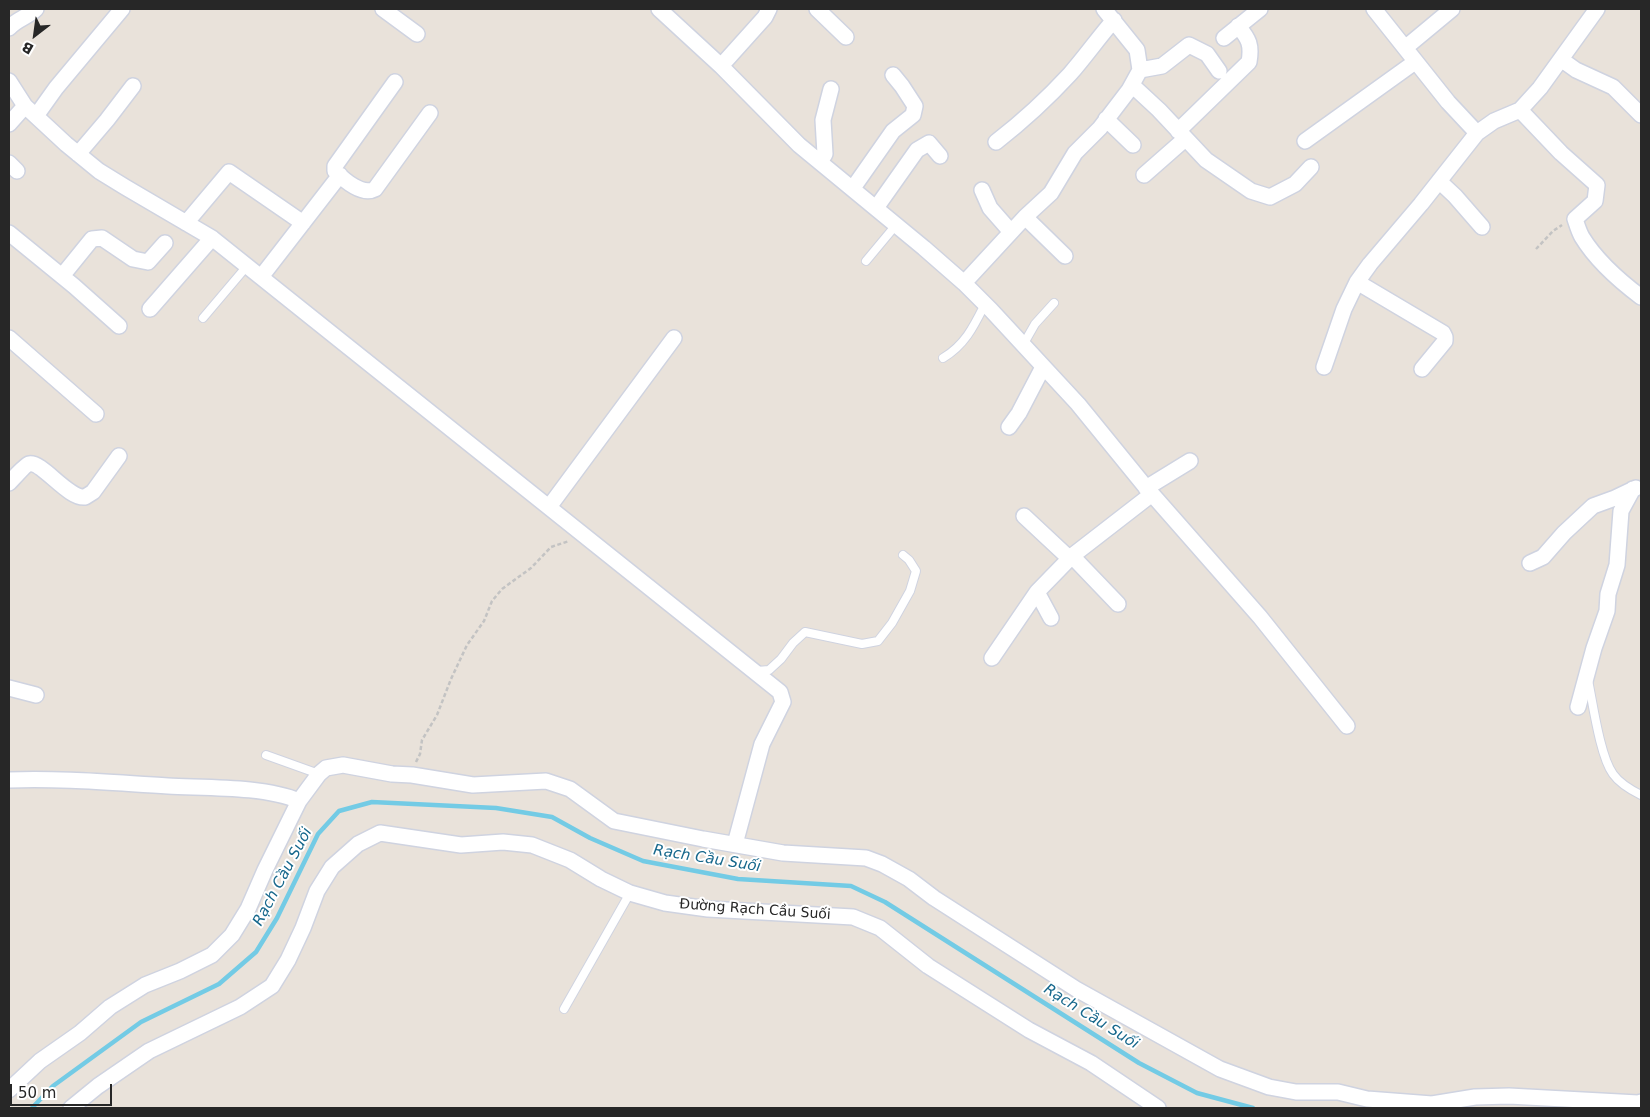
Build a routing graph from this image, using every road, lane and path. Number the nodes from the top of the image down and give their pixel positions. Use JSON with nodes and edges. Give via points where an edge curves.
{"nodes":[{"id":1,"x":36,"y":9,"type":"edge"},
{"id":2,"x":122,"y":9,"type":"edge"},
{"id":3,"x":383,"y":9,"type":"edge"},
{"id":4,"x":659,"y":9,"type":"edge"},
{"id":5,"x":770,"y":9,"type":"edge"},
{"id":6,"x":817,"y":9,"type":"edge"},
{"id":7,"x":1104,"y":9,"type":"edge"},
{"id":8,"x":1260,"y":9,"type":"edge"},
{"id":9,"x":1374,"y":9,"type":"edge"},
{"id":10,"x":1452,"y":9,"type":"edge"},
{"id":11,"x":1597,"y":9,"type":"edge"},
{"id":12,"x":1114,"y":20,"type":"junction"},
{"id":13,"x":1238,"y":26,"type":"junction"},
{"id":14,"x":9,"y":28,"type":"edge"},
{"id":15,"x":417,"y":34,"type":"dead end"},
{"id":16,"x":846,"y":37,"type":"dead end"},
{"id":17,"x":1224,"y":38,"type":"dead end"},
{"id":18,"x":1405,"y":48,"type":"junction"},
{"id":19,"x":1562,"y":60,"type":"junction"},
{"id":20,"x":1418,"y":65,"type":"junction"},
{"id":21,"x":721,"y":66,"type":"junction"},
{"id":22,"x":1140,"y":70,"type":"junction"},
{"id":23,"x":1219,"y":71,"type":"dead end"},
{"id":24,"x":893,"y":76,"type":"dead end"},
{"id":25,"x":9,"y":81,"type":"edge"},
{"id":26,"x":395,"y":82,"type":"dead end"},
{"id":27,"x":1132,"y":85,"type":"junction"},
{"id":28,"x":133,"y":86,"type":"dead end"},
{"id":29,"x":831,"y":89,"type":"dead end"},
{"id":30,"x":1520,"y":110,"type":"junction"},
{"id":31,"x":30,"y":111,"type":"junction"},
{"id":32,"x":430,"y":113,"type":"dead end"},
{"id":33,"x":1641,"y":115,"type":"edge"},
{"id":34,"x":1106,"y":119,"type":"junction"},
{"id":35,"x":9,"y":124,"type":"edge"},
{"id":36,"x":1477,"y":134,"type":"junction"},
{"id":37,"x":1181,"y":135,"type":"junction"},
{"id":38,"x":1305,"y":141,"type":"dead end"},
{"id":39,"x":996,"y":142,"type":"dead end"},
{"id":40,"x":1133,"y":145,"type":"dead end"},
{"id":41,"x":78,"y":154,"type":"junction"},
{"id":42,"x":940,"y":156,"type":"dead end"},
{"id":43,"x":820,"y":162,"type":"junction"},
{"id":44,"x":1311,"y":167,"type":"dead end"},
{"id":45,"x":340,"y":175,"type":"junction"},
{"id":46,"x":1144,"y":175,"type":"dead end"},
{"id":47,"x":1439,"y":182,"type":"junction"},
{"id":48,"x":853,"y":188,"type":"junction"},
{"id":49,"x":982,"y":190,"type":"dead end"},
{"id":50,"x":876,"y":208,"type":"junction"},
{"id":51,"x":1025,"y":217,"type":"junction"},
{"id":52,"x":1574,"y":219,"type":"junction"},
{"id":53,"x":186,"y":223,"type":"junction"},
{"id":54,"x":302,"y":223,"type":"junction"},
{"id":55,"x":896,"y":225,"type":"junction"},
{"id":56,"x":1482,"y":227,"type":"dead end"},
{"id":57,"x":1011,"y":232,"type":"junction"},
{"id":58,"x":9,"y":233,"type":"edge"},
{"id":59,"x":212,"y":238,"type":"junction"},
{"id":60,"x":164,"y":243,"type":"dead end"},
{"id":61,"x":1536,"y":249,"type":"dead end"},
{"id":62,"x":1065,"y":256,"type":"dead end"},
{"id":63,"x":866,"y":261,"type":"dead end"},
{"id":64,"x":248,"y":266,"type":"junction"},
{"id":65,"x":62,"y":276,"type":"junction"},
{"id":66,"x":261,"y":277,"type":"junction"},
{"id":67,"x":1357,"y":282,"type":"junction"},
{"id":68,"x":964,"y":283,"type":"junction"},
{"id":69,"x":1641,"y":297,"type":"edge"},
{"id":70,"x":1054,"y":303,"type":"dead end"},
{"id":71,"x":985,"y":304,"type":"junction"},
{"id":72,"x":150,"y":310,"type":"dead end"},
{"id":73,"x":203,"y":318,"type":"dead end"},
{"id":74,"x":120,"y":326,"type":"dead end"},
{"id":75,"x":9,"y":338,"type":"edge"},
{"id":76,"x":674,"y":338,"type":"dead end"},
{"id":77,"x":1023,"y":345,"type":"junction"},
{"id":78,"x":943,"y":358,"type":"dead end"},
{"id":79,"x":1043,"y":367,"type":"junction"},
{"id":80,"x":1324,"y":368,"type":"dead end"},
{"id":81,"x":1422,"y":369,"type":"dead end"},
{"id":82,"x":96,"y":414,"type":"dead end"},
{"id":83,"x":1010,"y":426,"type":"dead end"},
{"id":84,"x":119,"y":456,"type":"dead end"},
{"id":85,"x":1190,"y":461,"type":"dead end"},
{"id":86,"x":9,"y":483,"type":"edge"},
{"id":87,"x":1637,"y":487,"type":"edge"},
{"id":88,"x":1149,"y":491,"type":"junction"},
{"id":89,"x":549,"y":506,"type":"junction"},
{"id":90,"x":1024,"y":516,"type":"dead end"},
{"id":91,"x":580,"y":531,"type":"junction"},
{"id":92,"x":903,"y":555,"type":"dead end"},
{"id":93,"x":1071,"y":557,"type":"junction"},
{"id":94,"x":1530,"y":563,"type":"dead end"},
{"id":95,"x":1037,"y":592,"type":"junction"},
{"id":96,"x":1118,"y":604,"type":"dead end"},
{"id":97,"x":1050,"y":618,"type":"dead end"},
{"id":98,"x":992,"y":658,"type":"dead end"},
{"id":99,"x":755,"y":671,"type":"junction"},
{"id":100,"x":1587,"y":673,"type":"junction"},
{"id":101,"x":9,"y":688,"type":"edge"},
{"id":102,"x":36,"y":695,"type":"dead end"},
{"id":103,"x":1578,"y":707,"type":"dead end"},
{"id":104,"x":1347,"y":726,"type":"dead end"},
{"id":105,"x":266,"y":755,"type":"dead end"},
{"id":106,"x":319,"y":774,"type":"junction"},
{"id":107,"x":411,"y":775,"type":"junction"},
{"id":108,"x":9,"y":780,"type":"edge"},
{"id":109,"x":1641,"y":796,"type":"edge"},
{"id":110,"x":299,"y":801,"type":"junction"},
{"id":111,"x":734,"y":844,"type":"junction"},
{"id":112,"x":630,"y":893,"type":"junction"},
{"id":113,"x":564,"y":1009,"type":"dead end"},
{"id":114,"x":9,"y":1090,"type":"edge"},
{"id":115,"x":1641,"y":1102,"type":"edge"},
{"id":116,"x":1153,"y":1107,"type":"edge"},
{"id":117,"x":70,"y":1108,"type":"edge"}],
"edges":[{"from":1,"to":14,"type":"street"},
{"from":2,"to":31,"type":"street","via":[[56,88]]},
{"from":3,"to":15,"type":"street"},
{"from":4,"to":21,"type":"street"},
{"from":5,"to":21,"type":"street"},
{"from":6,"to":16,"type":"street"},
{"from":7,"to":12,"type":"street"},
{"from":8,"to":13,"type":"street"},
{"from":9,"to":18,"type":"street"},
{"from":10,"to":18,"type":"street"},
{"from":11,"to":19,"type":"street"},
{"from":12,"to":22,"type":"street","via":[[1137,50]]},
{"from":12,"to":39,"type":"street","via":[[1045,100]]},
{"from":13,"to":17,"type":"street"},
{"from":13,"to":37,"type":"street","via":[[1248,37],[1249,62]]},
{"from":18,"to":20,"type":"street"},
{"from":19,"to":30,"type":"street"},
{"from":19,"to":33,"type":"street","via":[[1613,87]]},
{"from":20,"to":36,"type":"street"},
{"from":20,"to":38,"type":"street"},
{"from":21,"to":43,"type":"street"},
{"from":22,"to":23,"type":"street","via":[[1162,66],[1189,45],[1207,54]]},
{"from":22,"to":27,"type":"street"},
{"from":24,"to":48,"type":"street","via":[[915,106],[913,115],[893,131]]},
{"from":25,"to":31,"type":"street"},
{"from":26,"to":45,"type":"street","via":[[335,166]]},
{"from":27,"to":34,"type":"street"},
{"from":27,"to":37,"type":"street"},
{"from":28,"to":41,"type":"street"},
{"from":29,"to":43,"type":"street","via":[[824,120],[825,154]]},
{"from":30,"to":36,"type":"street","via":[[1494,121]]},
{"from":30,"to":52,"type":"street","via":[[1597,185],[1595,202]]},
{"from":31,"to":35,"type":"street"},
{"from":31,"to":41,"type":"street"},
{"from":32,"to":45,"type":"street","via":[[375,189],[363,191]]},
{"from":34,"to":40,"type":"street"},
{"from":34,"to":51,"type":"street","via":[[1075,153],[1051,193]]},
{"from":36,"to":47,"type":"street"},
{"from":37,"to":44,"type":"street","via":[[1206,160],[1251,191],[1270,197],[1296,184]]},
{"from":37,"to":46,"type":"street"},
{"from":41,"to":53,"type":"street","via":[[125,187]]},
{"from":42,"to":50,"type":"street","via":[[929,143],[917,150]]},
{"from":43,"to":48,"type":"street"},
{"from":45,"to":54,"type":"street"},
{"from":47,"to":56,"type":"street"},
{"from":47,"to":67,"type":"street"},
{"from":48,"to":50,"type":"street"},
{"from":49,"to":57,"type":"street","via":[[990,208]]},
{"from":50,"to":55,"type":"street"},
{"from":51,"to":57,"type":"street"},
{"from":51,"to":62,"type":"street"},
{"from":52,"to":61,"type":"path","via":[[1552,231]]},
{"from":52,"to":69,"type":"street","via":[[1582,237],[1601,260]]},
{"from":53,"to":54,"type":"street","via":[[229,172]]},
{"from":53,"to":59,"type":"street"},
{"from":54,"to":66,"type":"street"},
{"from":55,"to":63,"type":"lane"},
{"from":55,"to":68,"type":"street"},
{"from":57,"to":68,"type":"street"},
{"from":58,"to":65,"type":"street"},
{"from":59,"to":64,"type":"street"},
{"from":59,"to":72,"type":"street"},
{"from":60,"to":65,"type":"street","via":[[148,262],[133,259],[102,238],[92,239]]},
{"from":64,"to":66,"type":"street"},
{"from":64,"to":73,"type":"lane"},
{"from":65,"to":74,"type":"street"},
{"from":66,"to":89,"type":"street"},
{"from":67,"to":80,"type":"street"},
{"from":67,"to":81,"type":"street","via":[[1443,333],[1445,341]]},
{"from":68,"to":71,"type":"street"},
{"from":70,"to":77,"type":"lane","via":[[1035,324]]},
{"from":71,"to":77,"type":"street"},
{"from":71,"to":78,"type":"lane","via":[[964,342]]},
{"from":75,"to":82,"type":"street"},
{"from":76,"to":89,"type":"street"},
{"from":77,"to":79,"type":"street"},
{"from":79,"to":83,"type":"street"},
{"from":79,"to":88,"type":"street","via":[[1078,404]]},
{"from":84,"to":86,"type":"street","via":[[85,497],[77,497],[30,464]]},
{"from":85,"to":88,"type":"street"},
{"from":87,"to":94,"type":"street","via":[[1593,506],[1543,557]]},
{"from":87,"to":100,"type":"street","via":[[1621,511],[1617,565],[1608,594],[1607,611]]},
{"from":88,"to":93,"type":"street"},
{"from":88,"to":104,"type":"street","via":[[1260,617]]},
{"from":89,"to":91,"type":"street"},
{"from":90,"to":93,"type":"street"},
{"from":91,"to":99,"type":"street"},
{"from":91,"to":107,"type":"path","via":[[564,544],[551,548],[492,601],[422,740]]},
{"from":92,"to":99,"type":"lane","via":[[916,571],[910,591],[878,641],[862,644],[806,632],[769,670]]},
{"from":93,"to":95,"type":"street"},
{"from":93,"to":96,"type":"street"},
{"from":95,"to":97,"type":"street"},
{"from":95,"to":98,"type":"street"},
{"from":99,"to":111,"type":"street","via":[[780,692],[783,702],[762,744]]},
{"from":100,"to":103,"type":"street"},
{"from":100,"to":109,"type":"lane","via":[[1604,754],[1613,774]]},
{"from":101,"to":102,"type":"street"},
{"from":105,"to":106,"type":"lane"},
{"from":106,"to":107,"type":"street","via":[[326,768],[343,766]]},
{"from":106,"to":110,"type":"street"},
{"from":107,"to":111,"type":"street","via":[[474,785],[546,781],[570,789],[614,821]]},
{"from":108,"to":110,"type":"street","via":[[44,778],[241,789],[288,796]]},
{"from":110,"to":114,"type":"street","via":[[248,909],[232,935],[212,955],[145,985],[110,1007],[40,1061]]},
{"from":111,"to":115,"type":"street","via":[[783,852],[866,858],[882,864],[1076,989],[1220,1069],[1269,1087],[1432,1104],[1475,1097],[1509,1096]]},
{"from":112,"to":113,"type":"lane"},
{"from":112,"to":116,"type":"street","name":"Đường Rạch Cầu Suối","via":[[666,903],[708,909],[853,917],[880,928],[928,966],[1028,1030],[1091,1063]]},
{"from":112,"to":117,"type":"street","name":"Đường Rạch Cầu Suối","via":[[570,860],[532,845],[503,842],[461,845],[380,833],[358,844],[332,866],[288,960],[272,986],[240,1007],[149,1051]]}]}
